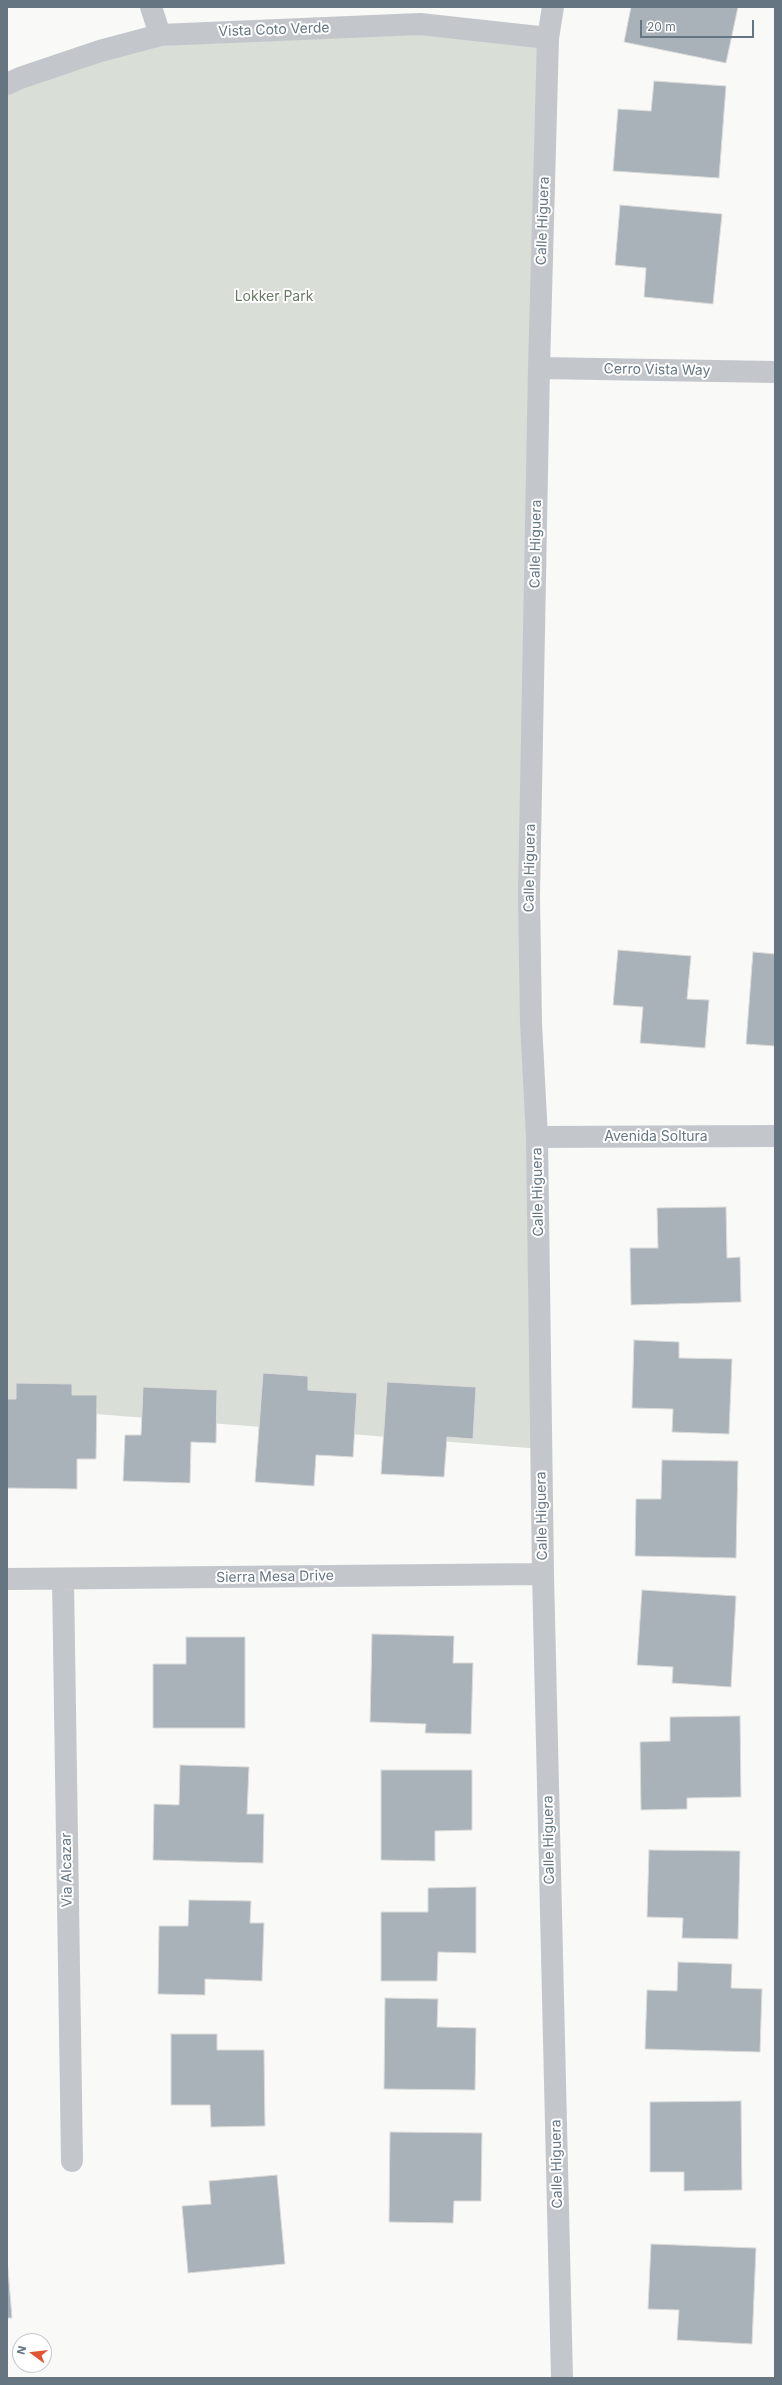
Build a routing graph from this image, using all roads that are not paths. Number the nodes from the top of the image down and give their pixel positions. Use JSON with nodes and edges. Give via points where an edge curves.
{"nodes":[{"id":1,"x":151,"y":7,"type":"edge"},
{"id":2,"x":553,"y":7,"type":"edge"},
{"id":3,"x":160,"y":34,"type":"junction"},
{"id":4,"x":548,"y":38,"type":"junction"},
{"id":5,"x":7,"y":84,"type":"edge"},
{"id":6,"x":539,"y":368,"type":"junction"},
{"id":7,"x":775,"y":372,"type":"edge"},
{"id":8,"x":775,"y":1136,"type":"edge"},
{"id":9,"x":538,"y":1137,"type":"junction"},
{"id":10,"x":543,"y":1574,"type":"junction"},
{"id":11,"x":7,"y":1579,"type":"edge"},
{"id":12,"x":63,"y":1579,"type":"junction"},
{"id":13,"x":72,"y":2162,"type":"dead end"},
{"id":14,"x":562,"y":2378,"type":"edge"}],
"edges":[{"from":1,"to":3,"type":"street"},
{"from":2,"to":4,"type":"street","name":"Calle Higuera"},
{"from":3,"to":4,"type":"street","name":"Vista Coto Verde","via":[[420,24]]},
{"from":3,"to":5,"type":"street","name":"Vista Coto Verde","via":[[100,50]]},
{"from":4,"to":6,"type":"street","name":"Calle Higuera"},
{"from":6,"to":7,"type":"street","name":"Cerro Vista Way"},
{"from":6,"to":9,"type":"street","name":"Calle Higuera","via":[[529,895],[531,1023]]},
{"from":8,"to":9,"type":"street","name":"Avenida Soltura"},
{"from":9,"to":10,"type":"street","name":"Calle Higuera"},
{"from":10,"to":12,"type":"street","name":"Sierra Mesa Drive"},
{"from":10,"to":14,"type":"street","name":"Calle Higuera"},
{"from":11,"to":12,"type":"street","name":"Sierra Mesa Drive"},
{"from":12,"to":13,"type":"street","name":"Via Alcazar"}]}
